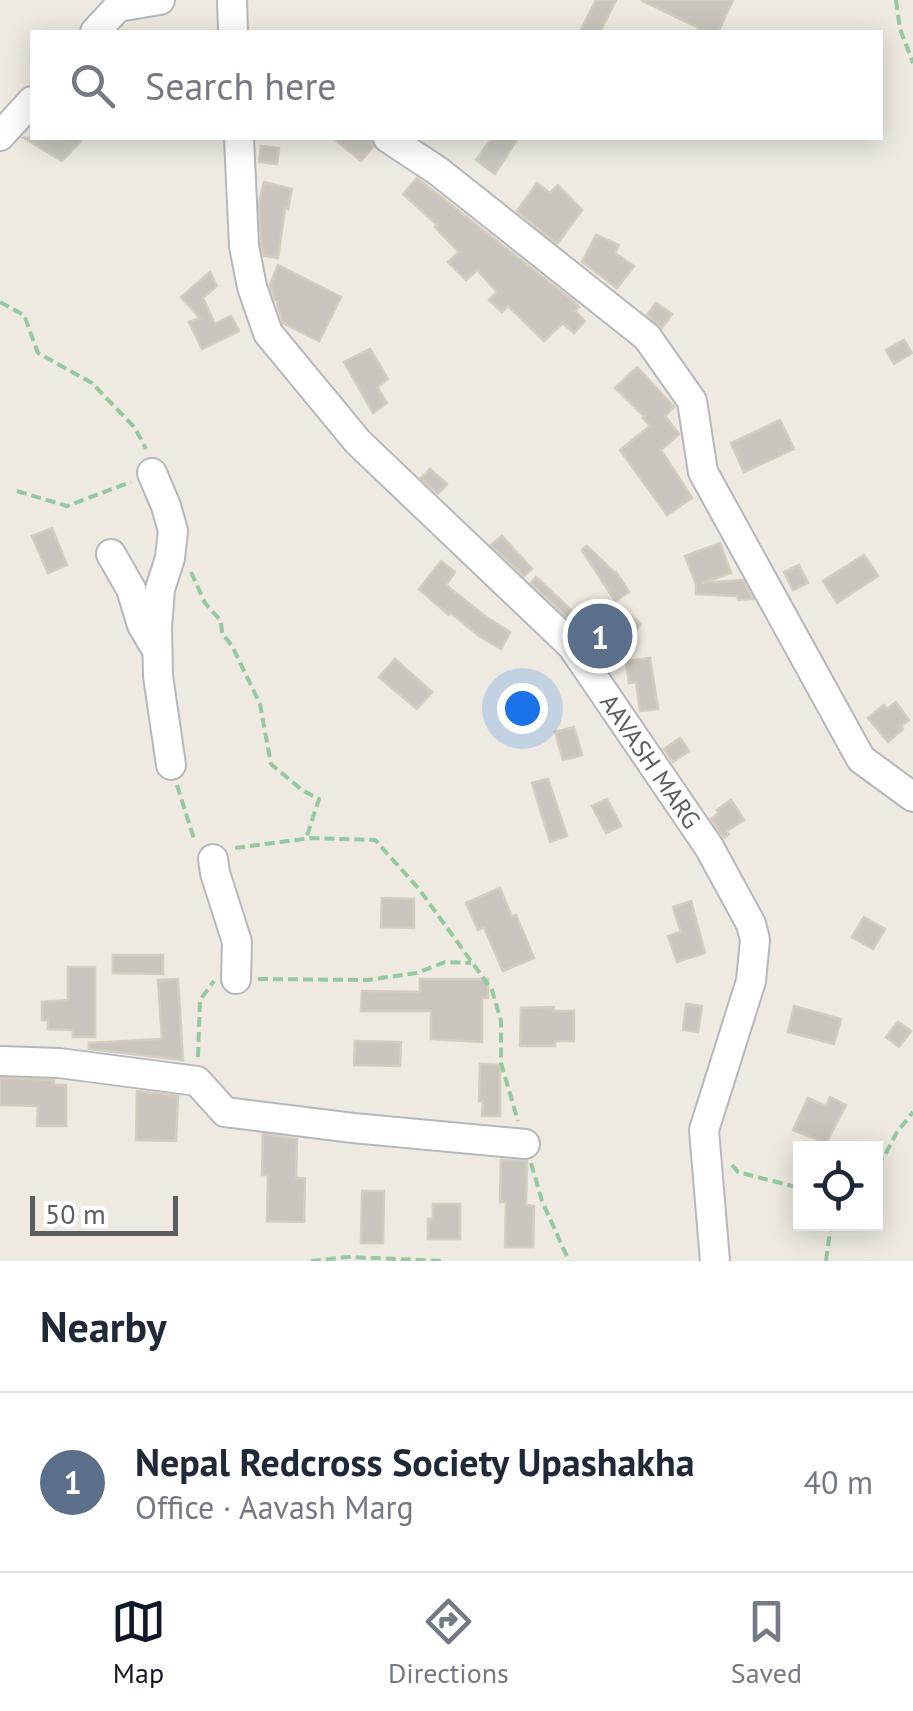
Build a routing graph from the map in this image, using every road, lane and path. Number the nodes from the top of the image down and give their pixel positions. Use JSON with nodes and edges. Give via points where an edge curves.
{"nodes":[{"id":1,"x":160,"y":0,"type":"edge"},
{"id":2,"x":232,"y":0,"type":"edge"},
{"id":3,"x":896,"y":0,"type":"edge"},
{"id":4,"x":105,"y":4,"type":"edge"},
{"id":5,"x":96,"y":30,"type":"edge"},
{"id":6,"x":233,"y":30,"type":"edge"},
{"id":7,"x":913,"y":62,"type":"edge"},
{"id":8,"x":30,"y":103,"type":"edge"},
{"id":9,"x":0,"y":136,"type":"edge"},
{"id":10,"x":239,"y":140,"type":"edge"},
{"id":11,"x":391,"y":140,"type":"edge"},
{"id":12,"x":0,"y":302,"type":"edge"},
{"id":13,"x":152,"y":474,"type":"junction"},
{"id":14,"x":17,"y":491,"type":"dead end"},
{"id":15,"x":173,"y":531,"type":"junction"},
{"id":16,"x":111,"y":554,"type":"dead end"},
{"id":17,"x":158,"y":652,"type":"junction"},
{"id":18,"x":171,"y":764,"type":"joint"},
{"id":19,"x":913,"y":798,"type":"edge"},
{"id":20,"x":306,"y":838,"type":"junction"},
{"id":21,"x":213,"y":859,"type":"junction"},
{"id":22,"x":471,"y":963,"type":"junction"},
{"id":23,"x":236,"y":979,"type":"junction"},
{"id":24,"x":0,"y":1061,"type":"edge"},
{"id":25,"x":197,"y":1082,"type":"junction"},
{"id":26,"x":913,"y":1112,"type":"edge"},
{"id":27,"x":704,"y":1130,"type":"junction"},
{"id":28,"x":525,"y":1144,"type":"junction"},
{"id":29,"x":883,"y":1158,"type":"edge"},
{"id":30,"x":793,"y":1186,"type":"edge"},
{"id":31,"x":831,"y":1231,"type":"edge"},
{"id":32,"x":310,"y":1261,"type":"edge"},
{"id":33,"x":444,"y":1261,"type":"edge"},
{"id":34,"x":570,"y":1261,"type":"edge"},
{"id":35,"x":714,"y":1261,"type":"edge"},
{"id":36,"x":826,"y":1261,"type":"edge"}],
"edges":[{"from":1,"to":4,"type":"street"},
{"from":2,"to":6,"type":"street"},
{"from":3,"to":7,"type":"path"},
{"from":4,"to":5,"type":"street"},
{"from":8,"to":9,"type":"street"},
{"from":10,"to":27,"type":"street","name":"AAVASH MARG","via":[[244,246],[268,332],[358,442],[572,646],[709,847],[752,924],[751,981]]},
{"from":11,"to":19,"type":"street","via":[[647,337],[692,401],[703,472],[861,759]]},
{"from":12,"to":13,"type":"path","via":[[24,315],[38,353],[92,382],[135,428],[158,472]]},
{"from":13,"to":14,"type":"path","via":[[67,506]]},
{"from":13,"to":15,"type":"street"},
{"from":15,"to":17,"type":"street","via":[[160,589]]},
{"from":15,"to":20,"type":"path","via":[[260,704],[271,764],[319,799]]},
{"from":16,"to":17,"type":"street"},
{"from":17,"to":18,"type":"street"},
{"from":18,"to":21,"type":"path","via":[[202,864]]},
{"from":20,"to":21,"type":"path","via":[[238,846]]},
{"from":20,"to":22,"type":"path","via":[[375,840]]},
{"from":21,"to":23,"type":"street","via":[[237,942]]},
{"from":22,"to":23,"type":"path","via":[[445,962],[367,980]]},
{"from":22,"to":28,"type":"path","via":[[497,1006],[502,1063]]},
{"from":23,"to":25,"type":"path","via":[[214,980],[200,1000]]},
{"from":24,"to":25,"type":"street"},
{"from":25,"to":28,"type":"street","via":[[224,1112]]},
{"from":26,"to":29,"type":"path"},
{"from":27,"to":30,"type":"path","via":[[738,1172]]},
{"from":27,"to":35,"type":"street","name":"AAVASH MARG"},
{"from":28,"to":34,"type":"path"},
{"from":31,"to":36,"type":"path"},
{"from":32,"to":33,"type":"path"}]}
